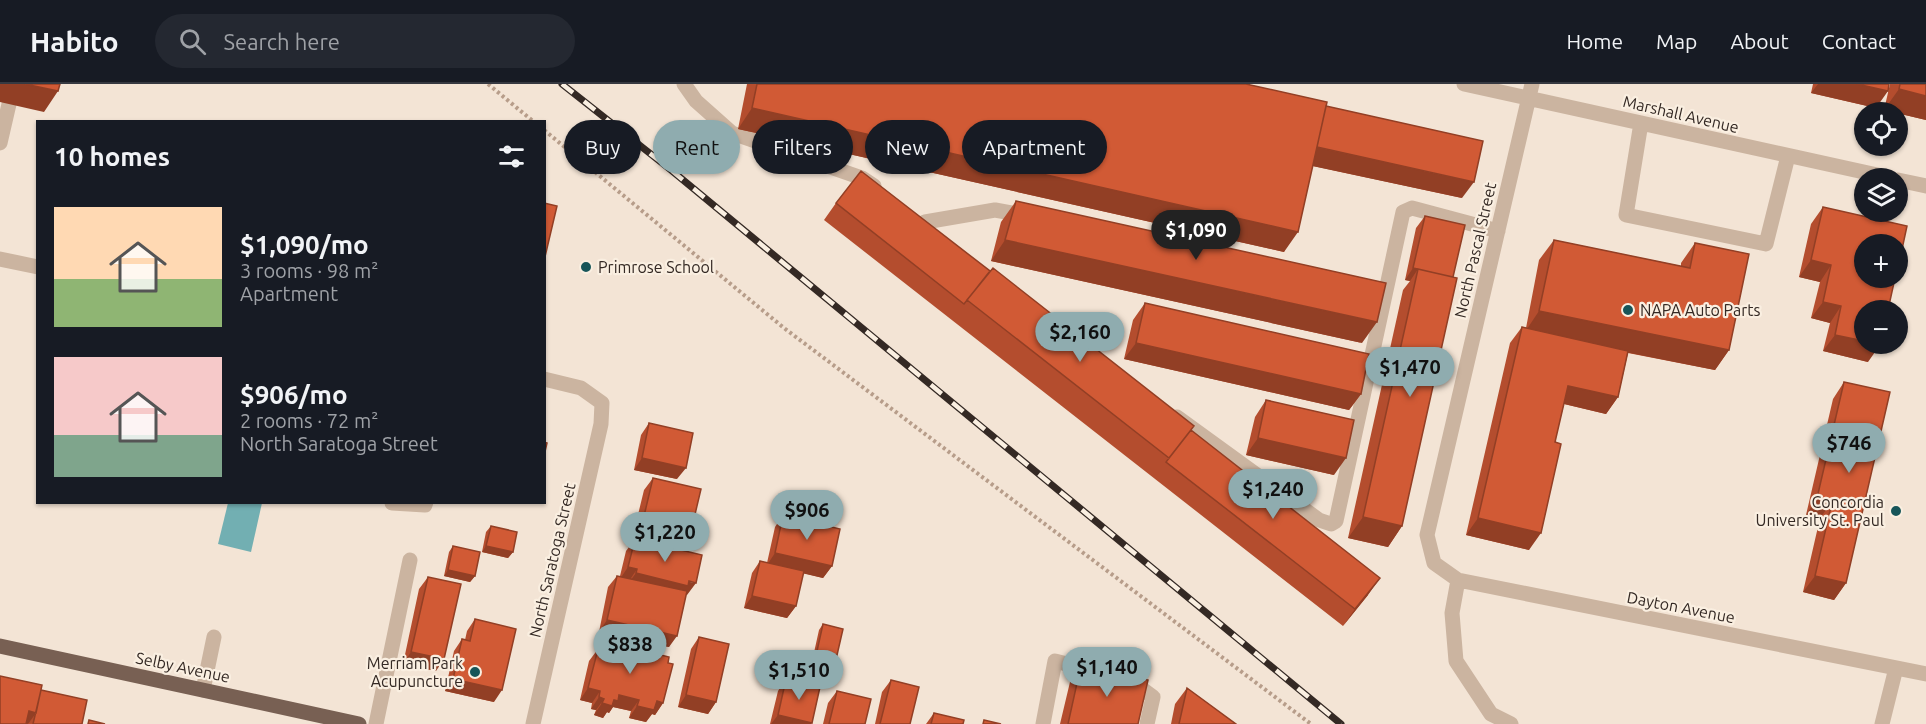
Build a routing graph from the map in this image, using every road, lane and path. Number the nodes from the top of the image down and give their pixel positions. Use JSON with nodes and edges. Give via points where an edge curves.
{"nodes":[{"id":1,"x":488,"y":84,"type":"edge"},
{"id":2,"x":684,"y":84,"type":"edge"},
{"id":3,"x":1464,"y":84,"type":"edge"},
{"id":4,"x":1530,"y":91,"type":"edge"},
{"id":5,"x":9,"y":104,"type":"dead end"},
{"id":6,"x":532,"y":120,"type":"edge"},
{"id":7,"x":1641,"y":123,"type":"junction"},
{"id":8,"x":546,"y":132,"type":"edge"},
{"id":9,"x":0,"y":143,"type":"edge"},
{"id":10,"x":1788,"y":156,"type":"junction"},
{"id":11,"x":1854,"y":170,"type":"edge"},
{"id":12,"x":1908,"y":182,"type":"edge"},
{"id":13,"x":1926,"y":186,"type":"edge"},
{"id":14,"x":890,"y":197,"type":"edge"},
{"id":15,"x":1042,"y":219,"type":"edge"},
{"id":16,"x":1498,"y":231,"type":"junction"},
{"id":17,"x":943,"y":236,"type":"edge"},
{"id":18,"x":0,"y":260,"type":"edge"},
{"id":19,"x":36,"y":267,"type":"edge"},
{"id":20,"x":546,"y":379,"type":"edge"},
{"id":21,"x":1166,"y":409,"type":"edge"},
{"id":22,"x":408,"y":504,"type":"edge"},
{"id":23,"x":425,"y":504,"type":"edge"},
{"id":24,"x":411,"y":560,"type":"dead end"},
{"id":25,"x":1434,"y":563,"type":"joint"},
{"id":26,"x":1458,"y":580,"type":"junction"},
{"id":27,"x":214,"y":637,"type":"dead end"},
{"id":28,"x":0,"y":645,"type":"edge"},
{"id":29,"x":1896,"y":668,"type":"junction"},
{"id":30,"x":1926,"y":674,"type":"edge"},
{"id":31,"x":203,"y":690,"type":"junction"},
{"id":32,"x":359,"y":724,"type":"edge"},
{"id":33,"x":376,"y":724,"type":"edge"},
{"id":34,"x":534,"y":724,"type":"edge"},
{"id":35,"x":1043,"y":724,"type":"edge"},
{"id":36,"x":1147,"y":724,"type":"edge"},
{"id":37,"x":1311,"y":724,"type":"edge"},
{"id":38,"x":1511,"y":724,"type":"edge"},
{"id":39,"x":1882,"y":724,"type":"edge"}],
"edges":[{"from":1,"to":6,"type":"path"},
{"from":2,"to":14,"type":"street","via":[[696,101],[732,133],[862,178]]},
{"from":3,"to":4,"type":"street","name":"Marshall Avenue"},
{"from":4,"to":7,"type":"street","name":"Marshall Avenue"},
{"from":4,"to":16,"type":"street","name":"North Pascal Street"},
{"from":5,"to":9,"type":"street"},
{"from":7,"to":10,"type":"street","name":"Marshall Avenue"},
{"from":7,"to":10,"type":"street","via":[[1626,215],[1766,244]]},
{"from":8,"to":37,"type":"path","via":[[784,328]]},
{"from":10,"to":11,"type":"street","name":"Marshall Avenue"},
{"from":12,"to":13,"type":"street"},
{"from":15,"to":17,"type":"street","via":[[994,210],[920,219]]},
{"from":16,"to":21,"type":"street","via":[[1412,208],[1403,212],[1381,286],[1336,521],[1331,524],[1319,520]]},
{"from":16,"to":25,"type":"street","name":"North Pascal Street","via":[[1427,535]]},
{"from":18,"to":19,"type":"street"},
{"from":20,"to":34,"type":"street","name":"North Saratoga Street","via":[[581,388],[602,403],[602,424]]},
{"from":22,"to":23,"type":"street"},
{"from":24,"to":33,"type":"street"},
{"from":25,"to":26,"type":"street","name":"Dayton Avenue"},
{"from":26,"to":29,"type":"street","name":"Dayton Avenue"},
{"from":26,"to":38,"type":"street","via":[[1452,613],[1456,661],[1491,714]]},
{"from":27,"to":31,"type":"street"},
{"from":28,"to":31,"type":"main road","name":"Selby Avenue"},
{"from":29,"to":30,"type":"street","name":"Dayton Avenue"},
{"from":29,"to":39,"type":"street"},
{"from":31,"to":32,"type":"main road","name":"Selby Avenue"},
{"from":35,"to":36,"type":"street","via":[[1055,661],[1134,681],[1153,697]]}]}
